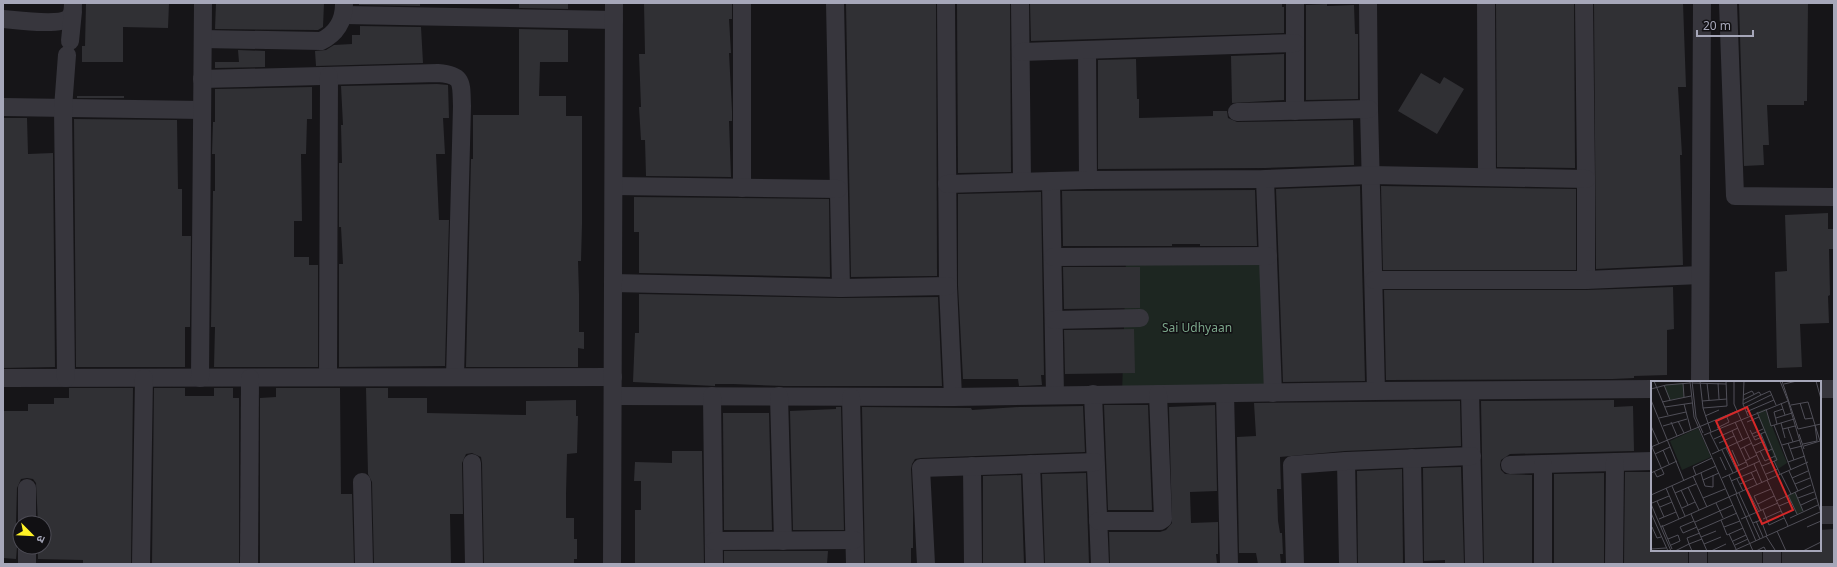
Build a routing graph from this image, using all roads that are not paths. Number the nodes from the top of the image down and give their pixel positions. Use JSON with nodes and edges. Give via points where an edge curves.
{"nodes":[{"id":1,"x":203,"y":3,"type":"edge"},
{"id":2,"x":742,"y":3,"type":"edge"},
{"id":3,"x":835,"y":3,"type":"edge"},
{"id":4,"x":946,"y":3,"type":"edge"},
{"id":5,"x":1020,"y":3,"type":"edge"},
{"id":6,"x":1294,"y":3,"type":"edge"},
{"id":7,"x":1368,"y":3,"type":"edge"},
{"id":8,"x":1486,"y":3,"type":"edge"},
{"id":9,"x":1584,"y":3,"type":"edge"},
{"id":10,"x":1702,"y":3,"type":"edge"},
{"id":11,"x":1728,"y":3,"type":"edge"},
{"id":12,"x":73,"y":7,"type":"edge"},
{"id":13,"x":344,"y":9,"type":"edge"},
{"id":14,"x":614,"y":12,"type":"edge"},
{"id":15,"x":3,"y":19,"type":"edge"},
{"id":16,"x":203,"y":39,"type":"junction"},
{"id":17,"x":1295,"y":43,"type":"junction"},
{"id":18,"x":1087,"y":50,"type":"junction"},
{"id":19,"x":1021,"y":52,"type":"junction"},
{"id":20,"x":329,"y":76,"type":"junction"},
{"id":21,"x":202,"y":79,"type":"junction"},
{"id":22,"x":3,"y":107,"type":"edge"},
{"id":23,"x":63,"y":108,"type":"junction"},
{"id":24,"x":1368,"y":109,"type":"junction"},
{"id":25,"x":202,"y":110,"type":"junction"},
{"id":26,"x":1295,"y":111,"type":"junction"},
{"id":27,"x":1237,"y":112,"type":"dead end"},
{"id":28,"x":1371,"y":175,"type":"junction"},
{"id":29,"x":1487,"y":177,"type":"junction"},
{"id":30,"x":1265,"y":179,"type":"junction"},
{"id":31,"x":1586,"y":179,"type":"junction"},
{"id":32,"x":1088,"y":180,"type":"junction"},
{"id":33,"x":1051,"y":181,"type":"junction"},
{"id":34,"x":1022,"y":182,"type":"junction"},
{"id":35,"x":947,"y":184,"type":"junction"},
{"id":36,"x":614,"y":186,"type":"junction"},
{"id":37,"x":742,"y":188,"type":"junction"},
{"id":38,"x":838,"y":188,"type":"junction"},
{"id":39,"x":1834,"y":197,"type":"edge"},
{"id":40,"x":1268,"y":256,"type":"junction"},
{"id":41,"x":1052,"y":258,"type":"junction"},
{"id":42,"x":1700,"y":275,"type":"junction"},
{"id":43,"x":1374,"y":280,"type":"junction"},
{"id":44,"x":1586,"y":280,"type":"junction"},
{"id":45,"x":613,"y":283,"type":"junction"},
{"id":46,"x":948,"y":286,"type":"junction"},
{"id":47,"x":841,"y":288,"type":"junction"},
{"id":48,"x":1140,"y":318,"type":"dead end"},
{"id":49,"x":1054,"y":320,"type":"junction"},
{"id":50,"x":328,"y":377,"type":"junction"},
{"id":51,"x":455,"y":377,"type":"junction"},
{"id":52,"x":613,"y":377,"type":"junction"},
{"id":53,"x":3,"y":378,"type":"edge"},
{"id":54,"x":66,"y":378,"type":"junction"},
{"id":55,"x":144,"y":378,"type":"junction"},
{"id":56,"x":200,"y":378,"type":"junction"},
{"id":57,"x":250,"y":378,"type":"junction"},
{"id":58,"x":1700,"y":381,"type":"edge"},
{"id":59,"x":1821,"y":389,"type":"edge"},
{"id":60,"x":1834,"y":389,"type":"edge"},
{"id":61,"x":1651,"y":390,"type":"edge"},
{"id":62,"x":1376,"y":391,"type":"junction"},
{"id":63,"x":1470,"y":391,"type":"junction"},
{"id":64,"x":1225,"y":393,"type":"junction"},
{"id":65,"x":1273,"y":393,"type":"junction"},
{"id":66,"x":1093,"y":394,"type":"junction"},
{"id":67,"x":1158,"y":394,"type":"junction"},
{"id":68,"x":1055,"y":395,"type":"junction"},
{"id":69,"x":613,"y":396,"type":"junction"},
{"id":70,"x":712,"y":396,"type":"junction"},
{"id":71,"x":779,"y":396,"type":"junction"},
{"id":72,"x":851,"y":396,"type":"junction"},
{"id":73,"x":953,"y":397,"type":"junction"},
{"id":74,"x":1472,"y":456,"type":"junction"},
{"id":75,"x":1412,"y":458,"type":"junction"},
{"id":76,"x":1346,"y":461,"type":"junction"},
{"id":77,"x":1651,"y":461,"type":"edge"},
{"id":78,"x":1096,"y":462,"type":"junction"},
{"id":79,"x":1615,"y":462,"type":"junction"},
{"id":80,"x":472,"y":463,"type":"dead end"},
{"id":81,"x":1031,"y":464,"type":"junction"},
{"id":82,"x":1543,"y":464,"type":"junction"},
{"id":83,"x":1510,"y":465,"type":"dead end"},
{"id":84,"x":972,"y":466,"type":"junction"},
{"id":85,"x":362,"y":482,"type":"dead end"},
{"id":86,"x":27,"y":488,"type":"dead end"},
{"id":87,"x":27,"y":515,"type":"edge"},
{"id":88,"x":1821,"y":515,"type":"edge"},
{"id":89,"x":1834,"y":515,"type":"edge"},
{"id":90,"x":1098,"y":521,"type":"junction"},
{"id":91,"x":854,"y":540,"type":"junction"},
{"id":92,"x":714,"y":541,"type":"junction"},
{"id":93,"x":783,"y":541,"type":"junction"},
{"id":94,"x":1698,"y":551,"type":"edge"},
{"id":95,"x":1772,"y":551,"type":"edge"},
{"id":96,"x":140,"y":564,"type":"edge"},
{"id":97,"x":249,"y":564,"type":"edge"},
{"id":98,"x":364,"y":564,"type":"edge"},
{"id":99,"x":474,"y":564,"type":"edge"},
{"id":100,"x":612,"y":564,"type":"edge"},
{"id":101,"x":714,"y":564,"type":"edge"},
{"id":102,"x":855,"y":564,"type":"edge"},
{"id":103,"x":926,"y":564,"type":"edge"},
{"id":104,"x":973,"y":564,"type":"edge"},
{"id":105,"x":1035,"y":564,"type":"edge"},
{"id":106,"x":1100,"y":564,"type":"edge"},
{"id":107,"x":1229,"y":564,"type":"edge"},
{"id":108,"x":1295,"y":564,"type":"edge"},
{"id":109,"x":1348,"y":564,"type":"edge"},
{"id":110,"x":1414,"y":564,"type":"edge"},
{"id":111,"x":1474,"y":564,"type":"edge"},
{"id":112,"x":1543,"y":564,"type":"edge"},
{"id":113,"x":1614,"y":564,"type":"edge"},
{"id":114,"x":1698,"y":564,"type":"edge"},
{"id":115,"x":1772,"y":564,"type":"edge"}],
"edges":[{"from":1,"to":16,"type":"street"},
{"from":2,"to":37,"type":"street"},
{"from":3,"to":38,"type":"street"},
{"from":4,"to":35,"type":"street"},
{"from":5,"to":19,"type":"street"},
{"from":6,"to":17,"type":"street"},
{"from":7,"to":24,"type":"street"},
{"from":8,"to":29,"type":"street"},
{"from":9,"to":31,"type":"street"},
{"from":10,"to":42,"type":"street"},
{"from":11,"to":39,"type":"street","via":[[1736,196]]},
{"from":12,"to":15,"type":"street","via":[[68,18],[58,22]]},
{"from":12,"to":23,"type":"street"},
{"from":13,"to":14,"type":"street"},
{"from":13,"to":16,"type":"street","via":[[331,36],[321,41]]},
{"from":14,"to":36,"type":"street"},
{"from":16,"to":21,"type":"street"},
{"from":17,"to":18,"type":"street"},
{"from":17,"to":26,"type":"street"},
{"from":18,"to":19,"type":"street"},
{"from":18,"to":32,"type":"street"},
{"from":19,"to":34,"type":"street"},
{"from":20,"to":21,"type":"street"},
{"from":20,"to":50,"type":"street"},
{"from":20,"to":51,"type":"street","via":[[438,73],[458,78],[461,85]]},
{"from":21,"to":25,"type":"street"},
{"from":22,"to":23,"type":"street"},
{"from":23,"to":25,"type":"street"},
{"from":23,"to":54,"type":"street"},
{"from":24,"to":26,"type":"street"},
{"from":24,"to":28,"type":"street"},
{"from":25,"to":56,"type":"street"},
{"from":26,"to":27,"type":"street"},
{"from":28,"to":29,"type":"street"},
{"from":28,"to":30,"type":"street"},
{"from":28,"to":43,"type":"street"},
{"from":29,"to":31,"type":"street"},
{"from":30,"to":32,"type":"street"},
{"from":30,"to":40,"type":"street"},
{"from":31,"to":44,"type":"street"},
{"from":32,"to":33,"type":"street"},
{"from":33,"to":34,"type":"street"},
{"from":33,"to":41,"type":"street"},
{"from":34,"to":35,"type":"street"},
{"from":35,"to":46,"type":"street"},
{"from":36,"to":37,"type":"street"},
{"from":36,"to":45,"type":"street"},
{"from":37,"to":38,"type":"street"},
{"from":38,"to":47,"type":"street"},
{"from":40,"to":41,"type":"street"},
{"from":40,"to":65,"type":"street"},
{"from":41,"to":49,"type":"street"},
{"from":42,"to":44,"type":"street"},
{"from":42,"to":58,"type":"street"},
{"from":43,"to":44,"type":"street"},
{"from":43,"to":62,"type":"street"},
{"from":45,"to":47,"type":"street"},
{"from":45,"to":52,"type":"street"},
{"from":46,"to":47,"type":"street"},
{"from":46,"to":73,"type":"street"},
{"from":48,"to":49,"type":"street"},
{"from":49,"to":68,"type":"street"},
{"from":50,"to":51,"type":"street"},
{"from":50,"to":57,"type":"street"},
{"from":51,"to":52,"type":"street"},
{"from":52,"to":69,"type":"street"},
{"from":53,"to":54,"type":"street"},
{"from":54,"to":55,"type":"street"},
{"from":55,"to":56,"type":"street"},
{"from":55,"to":96,"type":"street"},
{"from":56,"to":57,"type":"street"},
{"from":57,"to":97,"type":"street"},
{"from":59,"to":60,"type":"street"},
{"from":61,"to":63,"type":"street"},
{"from":62,"to":63,"type":"street"},
{"from":62,"to":65,"type":"street"},
{"from":63,"to":74,"type":"street"},
{"from":64,"to":65,"type":"street"},
{"from":64,"to":67,"type":"street"},
{"from":64,"to":107,"type":"street"},
{"from":66,"to":67,"type":"street"},
{"from":66,"to":68,"type":"street"},
{"from":66,"to":78,"type":"street"},
{"from":67,"to":90,"type":"street","via":[[1163,518],[1160,521]]},
{"from":68,"to":73,"type":"street"},
{"from":69,"to":70,"type":"street"},
{"from":69,"to":100,"type":"street"},
{"from":70,"to":71,"type":"street"},
{"from":70,"to":92,"type":"street"},
{"from":71,"to":72,"type":"street"},
{"from":71,"to":93,"type":"street"},
{"from":72,"to":73,"type":"street"},
{"from":72,"to":91,"type":"street"},
{"from":74,"to":75,"type":"street"},
{"from":74,"to":111,"type":"street"},
{"from":75,"to":76,"type":"street"},
{"from":75,"to":110,"type":"street"},
{"from":76,"to":108,"type":"street","via":[[1292,465]]},
{"from":76,"to":109,"type":"street"},
{"from":77,"to":79,"type":"street"},
{"from":78,"to":81,"type":"street"},
{"from":78,"to":90,"type":"street"},
{"from":79,"to":82,"type":"street"},
{"from":79,"to":113,"type":"street"},
{"from":80,"to":99,"type":"street"},
{"from":81,"to":84,"type":"street"},
{"from":81,"to":105,"type":"street"},
{"from":82,"to":83,"type":"street"},
{"from":82,"to":112,"type":"street"},
{"from":84,"to":103,"type":"street","via":[[921,468]]},
{"from":84,"to":104,"type":"street"},
{"from":85,"to":98,"type":"street"},
{"from":86,"to":87,"type":"street"},
{"from":88,"to":89,"type":"street"},
{"from":90,"to":106,"type":"street"},
{"from":91,"to":93,"type":"street"},
{"from":91,"to":102,"type":"street"},
{"from":92,"to":93,"type":"street"},
{"from":92,"to":101,"type":"street"},
{"from":94,"to":114,"type":"street"},
{"from":95,"to":115,"type":"street"}]}
